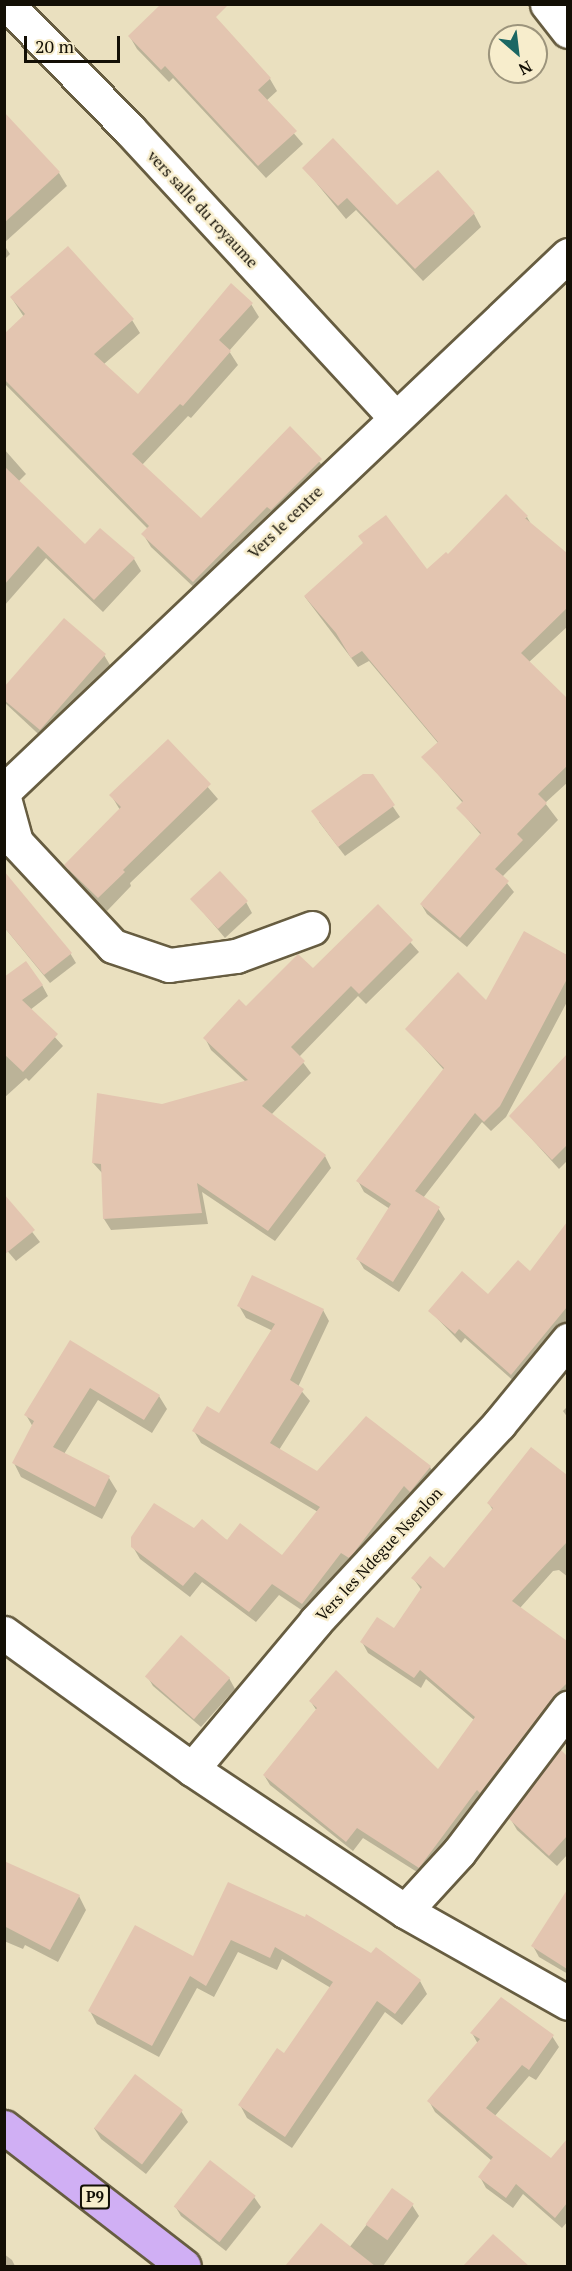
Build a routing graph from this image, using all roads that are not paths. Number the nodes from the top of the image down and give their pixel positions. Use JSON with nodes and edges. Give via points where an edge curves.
{"nodes":[{"id":1,"x":7,"y":4,"type":"edge"},
{"id":2,"x":547,"y":4,"type":"edge"},
{"id":3,"x":567,"y":31,"type":"edge"},
{"id":4,"x":567,"y":255,"type":"edge"},
{"id":5,"x":395,"y":417,"type":"junction"},
{"id":6,"x":4,"y":791,"type":"edge"},
{"id":7,"x":4,"y":798,"type":"edge"},
{"id":8,"x":312,"y":928,"type":"dead end"},
{"id":9,"x":567,"y":1340,"type":"edge"},
{"id":10,"x":4,"y":1633,"type":"edge"},
{"id":11,"x":567,"y":1708,"type":"edge"},
{"id":12,"x":192,"y":1769,"type":"junction"},
{"id":13,"x":405,"y":1911,"type":"junction"},
{"id":14,"x":567,"y":2003,"type":"edge"},
{"id":15,"x":4,"y":2127,"type":"edge"},
{"id":16,"x":184,"y":2266,"type":"edge"}],
"edges":[{"from":1,"to":5,"type":"street","name":"vers salle du royaume","via":[[129,129]]},
{"from":2,"to":3,"type":"street"},
{"from":4,"to":5,"type":"street","name":"Vers le centre"},
{"from":5,"to":6,"type":"street","name":"Vers le centre"},
{"from":7,"to":8,"type":"street","via":[[16,842],[113,946],[169,965],[236,956]]},
{"from":9,"to":12,"type":"street","name":"Vers les Ndegue Nsenlon","via":[[499,1424],[316,1621]]},
{"from":10,"to":12,"type":"street"},
{"from":11,"to":13,"type":"street","via":[[459,1852]]},
{"from":12,"to":13,"type":"street"},
{"from":13,"to":14,"type":"street"},
{"from":15,"to":16,"type":"main road","number":"P9"}]}
